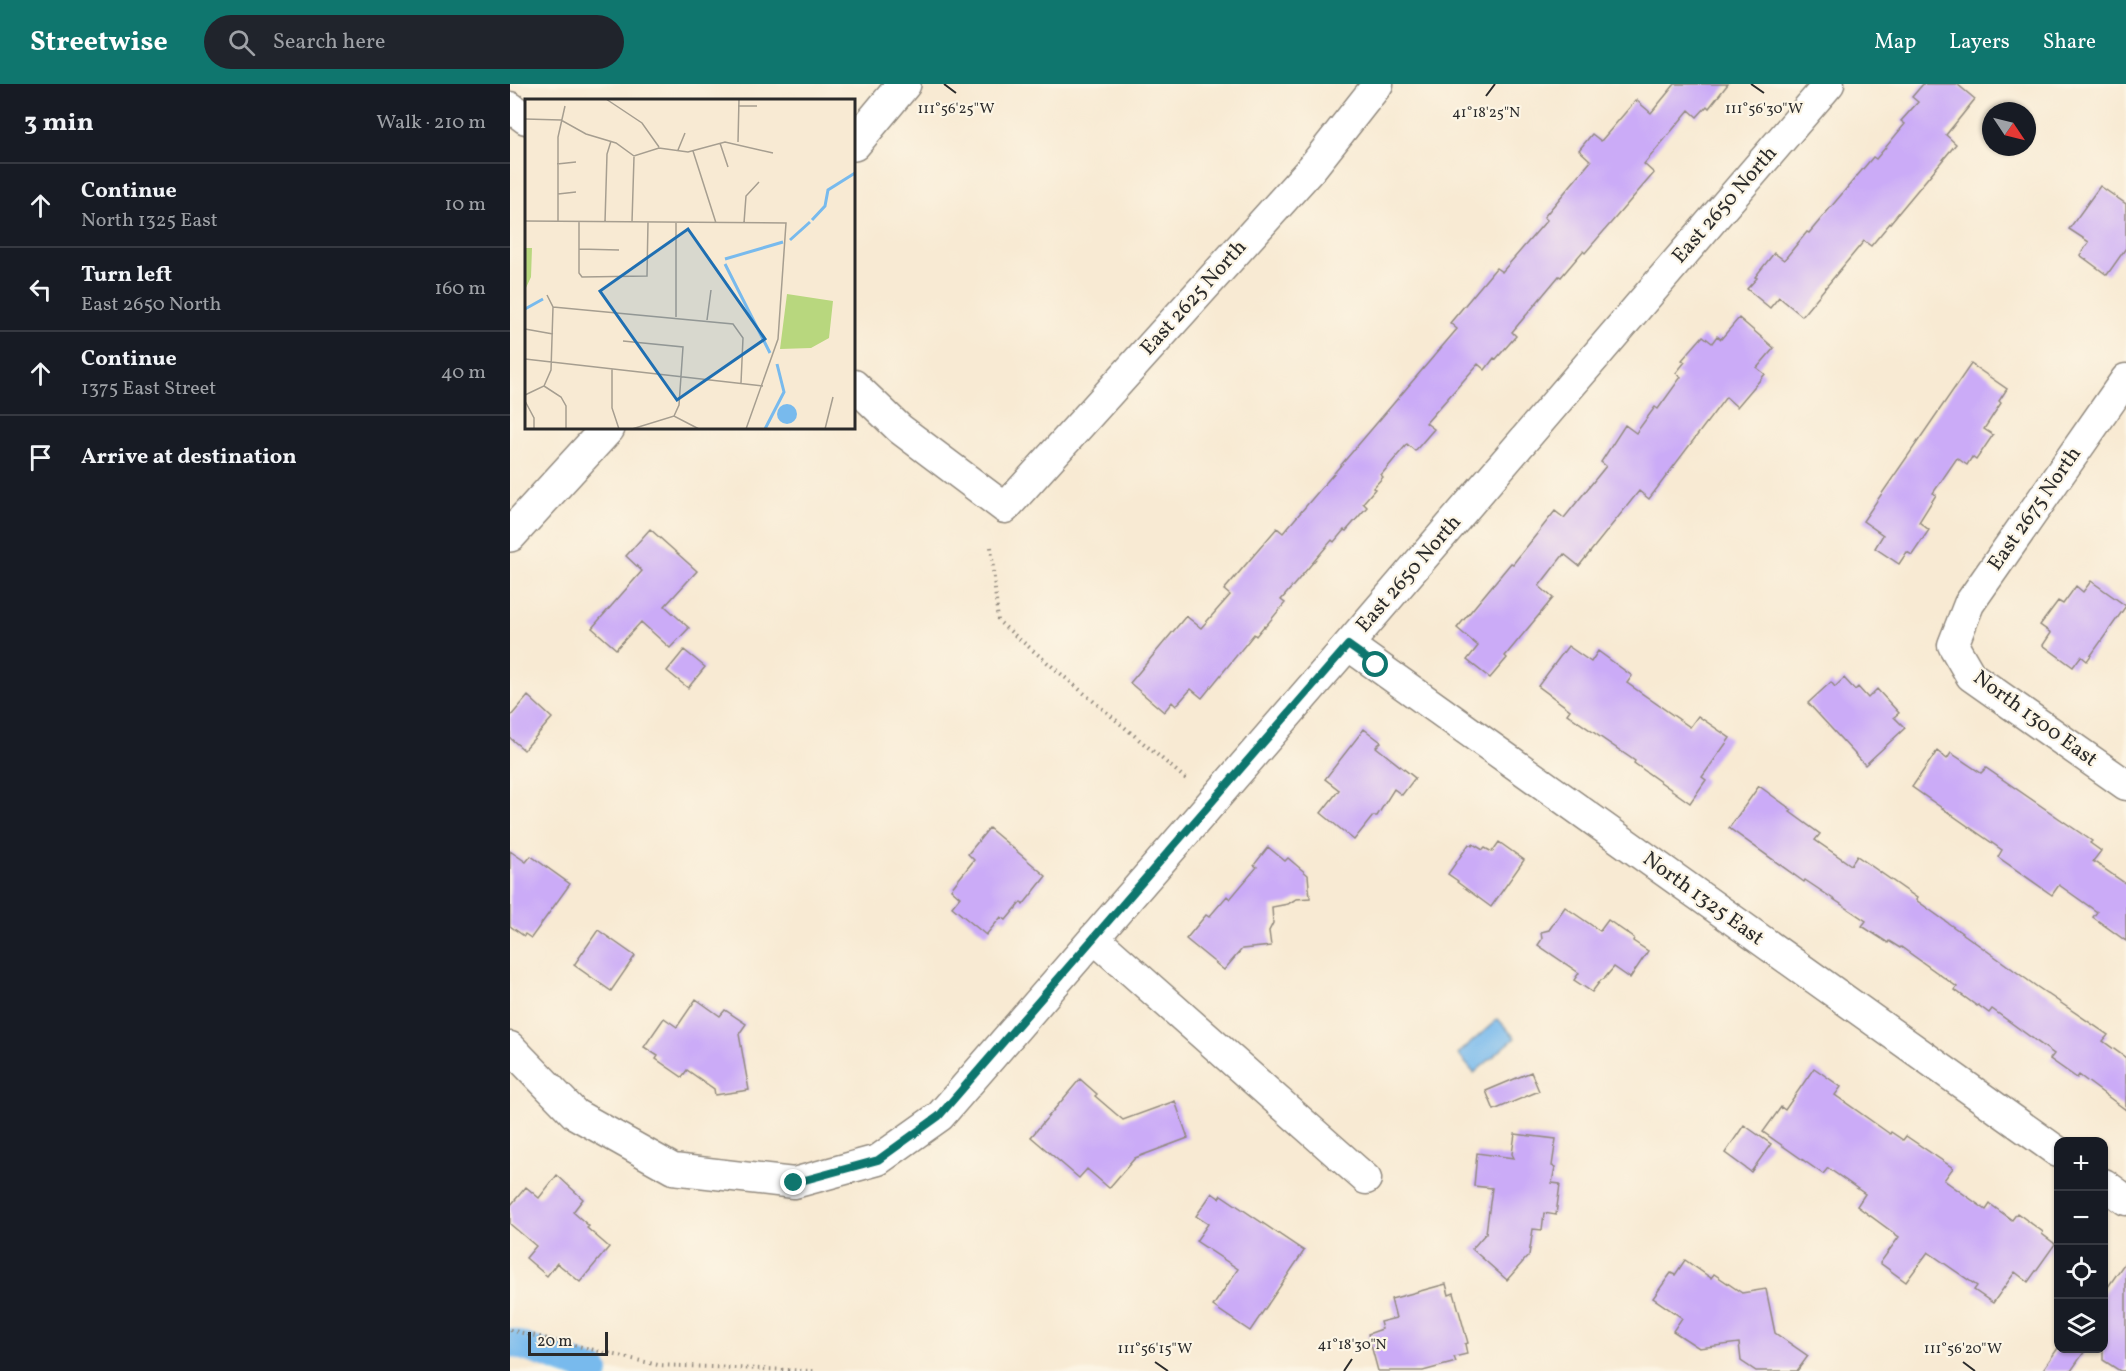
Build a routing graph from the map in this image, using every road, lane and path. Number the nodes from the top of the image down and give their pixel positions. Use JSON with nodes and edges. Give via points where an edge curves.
{"nodes":[{"id":1,"x":904,"y":84,"type":"edge"},
{"id":2,"x":1378,"y":84,"type":"edge"},
{"id":3,"x":1829,"y":84,"type":"edge"},
{"id":4,"x":510,"y":107,"type":"edge"},
{"id":5,"x":525,"y":118,"type":"edge"},
{"id":6,"x":855,"y":143,"type":"edge"},
{"id":7,"x":2126,"y":379,"type":"edge"},
{"id":8,"x":855,"y":386,"type":"edge"},
{"id":9,"x":607,"y":429,"type":"edge"},
{"id":10,"x":510,"y":535,"type":"edge"},
{"id":11,"x":991,"y":547,"type":"dead end"},
{"id":12,"x":1348,"y":645,"type":"junction"},
{"id":13,"x":1953,"y":645,"type":"joint"},
{"id":14,"x":1186,"y":779,"type":"dead end"},
{"id":15,"x":2126,"y":785,"type":"edge"},
{"id":16,"x":1094,"y":938,"type":"junction"},
{"id":17,"x":510,"y":1047,"type":"edge"},
{"id":18,"x":2054,"y":1149,"type":"edge"},
{"id":19,"x":1366,"y":1179,"type":"dead end"},
{"id":20,"x":2108,"y":1187,"type":"edge"},
{"id":21,"x":2126,"y":1200,"type":"edge"},
{"id":22,"x":510,"y":1330,"type":"edge"},
{"id":23,"x":814,"y":1371,"type":"edge"}],
"edges":[{"from":1,"to":6,"type":"street"},
{"from":2,"to":8,"type":"street","name":"East 2625 North","via":[[1311,169],[1005,508],[900,429]]},
{"from":3,"to":12,"type":"street","name":"East 2650 North"},
{"from":4,"to":5,"type":"street"},
{"from":7,"to":13,"type":"street","name":"East 2675 North","via":[[1969,604]]},
{"from":9,"to":10,"type":"street"},
{"from":11,"to":14,"type":"path","via":[[998,621]]},
{"from":12,"to":16,"type":"street","name":"East 2650 North"},
{"from":12,"to":18,"type":"street","name":"North 1325 East"},
{"from":13,"to":15,"type":"street","name":"North 1300 East","via":[[1971,676]]},
{"from":16,"to":17,"type":"street","name":"East 2650 North","via":[[939,1116],[878,1160],[794,1183],[673,1169],[575,1114]]},
{"from":16,"to":19,"type":"street"},
{"from":20,"to":21,"type":"street"},
{"from":22,"to":23,"type":"path","via":[[658,1365]]}]}
